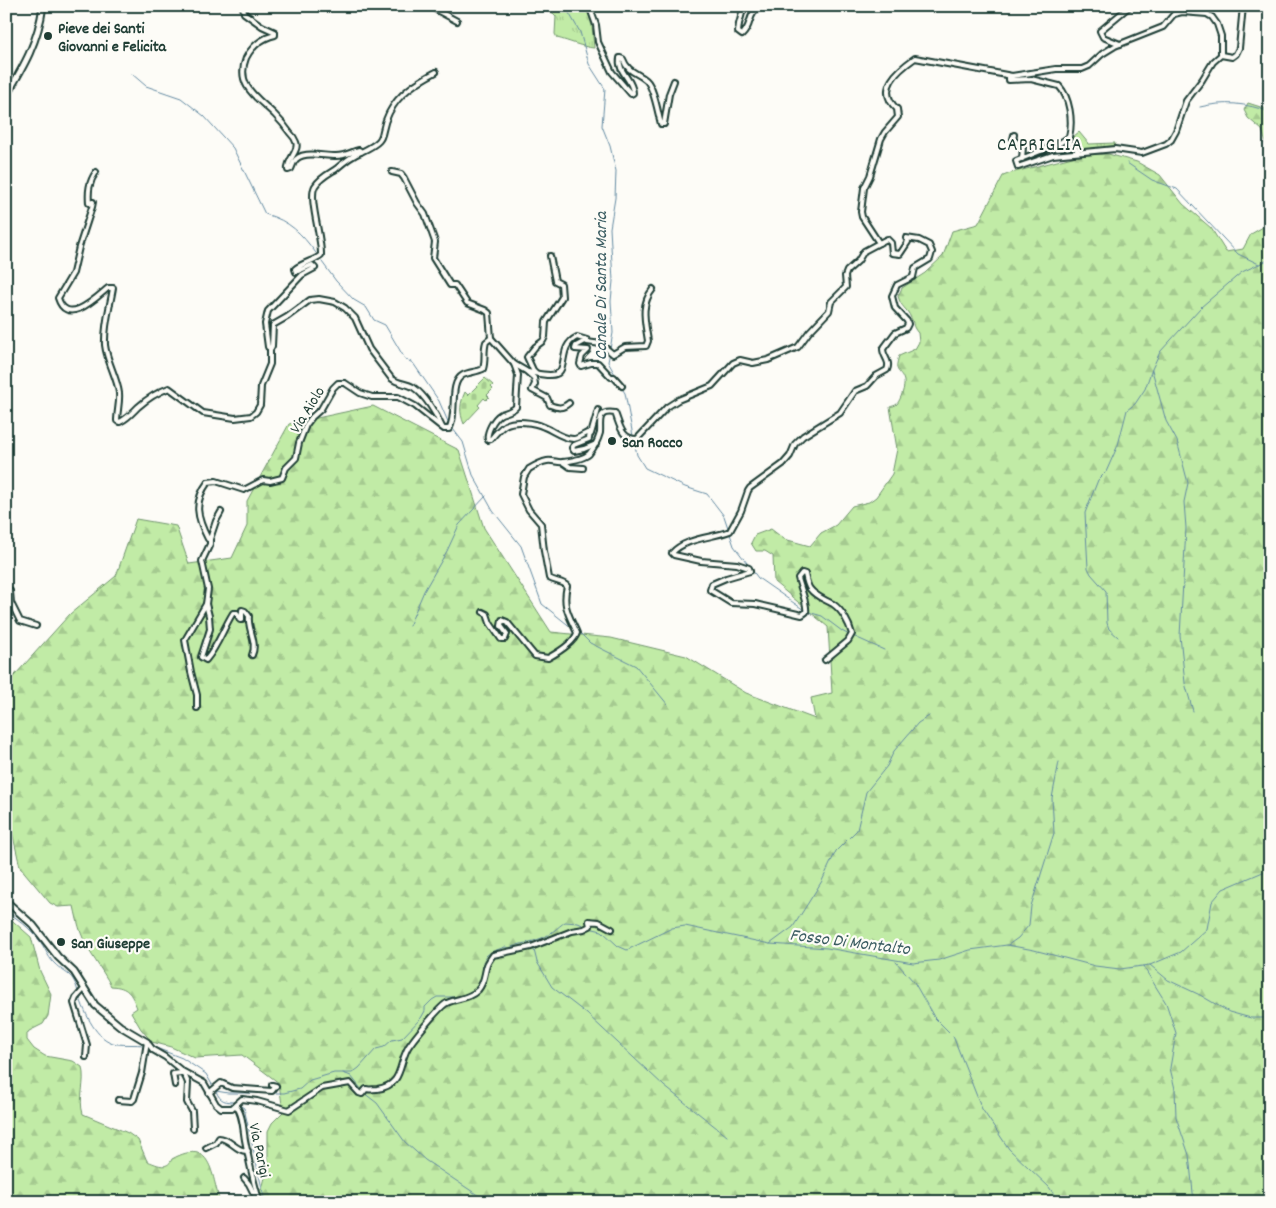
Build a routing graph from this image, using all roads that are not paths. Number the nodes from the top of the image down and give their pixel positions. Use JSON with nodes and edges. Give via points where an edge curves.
{"nodes":[{"id":1,"x":43,"y":6,"type":"edge"},
{"id":2,"x":243,"y":6,"type":"edge"},
{"id":3,"x":428,"y":6,"type":"edge"},
{"id":4,"x":592,"y":6,"type":"edge"},
{"id":5,"x":744,"y":6,"type":"edge"},
{"id":6,"x":764,"y":6,"type":"edge"},
{"id":7,"x":1130,"y":6,"type":"edge"},
{"id":8,"x":1243,"y":6,"type":"edge"},
{"id":9,"x":457,"y":20,"type":"dead end"},
{"id":10,"x":1120,"y":44,"type":"junction"},
{"id":11,"x":1221,"y":55,"type":"junction"},
{"id":12,"x":436,"y":72,"type":"dead end"},
{"id":13,"x":1012,"y":76,"type":"junction"},
{"id":14,"x":674,"y":81,"type":"dead end"},
{"id":15,"x":6,"y":96,"type":"edge"},
{"id":16,"x":1014,"y":135,"type":"dead end"},
{"id":17,"x":1068,"y":137,"type":"junction"},
{"id":18,"x":361,"y":152,"type":"junction"},
{"id":19,"x":1079,"y":152,"type":"junction"},
{"id":20,"x":1022,"y":159,"type":"junction"},
{"id":21,"x":96,"y":172,"type":"dead end"},
{"id":22,"x":392,"y":172,"type":"dead end"},
{"id":23,"x":879,"y":243,"type":"junction"},
{"id":24,"x":550,"y":256,"type":"dead end"},
{"id":25,"x":653,"y":289,"type":"dead end"},
{"id":26,"x":491,"y":338,"type":"junction"},
{"id":27,"x":587,"y":342,"type":"junction"},
{"id":28,"x":270,"y":349,"type":"junction"},
{"id":29,"x":514,"y":364,"type":"junction"},
{"id":30,"x":528,"y":372,"type":"junction"},
{"id":31,"x":536,"y":373,"type":"junction"},
{"id":32,"x":622,"y":386,"type":"dead end"},
{"id":33,"x":569,"y":403,"type":"dead end"},
{"id":34,"x":598,"y":410,"type":"dead end"},
{"id":35,"x":442,"y":427,"type":"junction"},
{"id":36,"x":591,"y":434,"type":"junction"},
{"id":37,"x":596,"y":444,"type":"junction"},
{"id":38,"x":564,"y":462,"type":"junction"},
{"id":39,"x":583,"y":468,"type":"dead end"},
{"id":40,"x":221,"y":512,"type":"dead end"},
{"id":41,"x":210,"y":539,"type":"junction"},
{"id":42,"x":6,"y":586,"type":"edge"},
{"id":43,"x":206,"y":604,"type":"junction"},
{"id":44,"x":483,"y":612,"type":"dead end"},
{"id":45,"x":36,"y":626,"type":"dead end"},
{"id":46,"x":252,"y":655,"type":"dead end"},
{"id":47,"x":825,"y":660,"type":"dead end"},
{"id":48,"x":197,"y":708,"type":"dead end"},
{"id":49,"x":6,"y":901,"type":"edge"},
{"id":50,"x":612,"y":929,"type":"dead end"},
{"id":51,"x":82,"y":991,"type":"junction"},
{"id":52,"x":147,"y":1042,"type":"junction"},
{"id":53,"x":86,"y":1057,"type":"dead end"},
{"id":54,"x":181,"y":1072,"type":"junction"},
{"id":55,"x":175,"y":1085,"type":"dead end"},
{"id":56,"x":272,"y":1085,"type":"dead end"},
{"id":57,"x":210,"y":1092,"type":"junction"},
{"id":58,"x":118,"y":1100,"type":"dead end"},
{"id":59,"x":237,"y":1104,"type":"junction"},
{"id":60,"x":193,"y":1128,"type":"dead end"},
{"id":61,"x":206,"y":1148,"type":"dead end"},
{"id":62,"x":248,"y":1150,"type":"junction"},
{"id":63,"x":244,"y":1178,"type":"dead end"},
{"id":64,"x":260,"y":1201,"type":"edge"}],
"edges":[{"from":1,"to":15,"type":"street","via":[[33,47]]},
{"from":2,"to":18,"type":"street","via":[[244,13],[276,32],[250,51],[243,76],[250,91],[277,116],[296,141],[288,170],[301,157]]},
{"from":3,"to":9,"type":"street"},
{"from":4,"to":14,"type":"street","via":[[597,40],[612,72],[631,94],[632,86],[621,69],[620,58],[636,75],[647,81],[661,124],[664,124]]},
{"from":5,"to":6,"type":"street","via":[[738,32],[742,35],[756,9]]},
{"from":7,"to":10,"type":"street","via":[[1100,32],[1103,38]]},
{"from":8,"to":11,"type":"street","via":[[1238,50],[1232,57]]},
{"from":10,"to":11,"type":"street","via":[[1163,27],[1176,13],[1207,14],[1217,24]]},
{"from":10,"to":13,"type":"street","via":[[1085,68]]},
{"from":11,"to":19,"type":"street","via":[[1186,101],[1176,131],[1166,144],[1142,153],[1115,149]]},
{"from":12,"to":18,"type":"street","via":[[404,92],[389,112],[381,140]]},
{"from":13,"to":17,"type":"street","via":[[1009,80],[1031,79],[1059,86],[1068,98]]},
{"from":13,"to":23,"type":"street","via":[[915,58],[895,74],[888,85],[888,93],[898,117],[881,139],[861,201],[862,217]]},
{"from":16,"to":20,"type":"street","via":[[1013,139],[1023,147]]},
{"from":17,"to":19,"type":"street"},
{"from":17,"to":20,"type":"street"},
{"from":18,"to":28,"type":"street","via":[[314,186],[312,195],[321,255],[295,269],[296,272],[312,265],[315,268],[302,275],[268,311],[266,324]]},
{"from":19,"to":20,"type":"street","via":[[1053,155],[1018,167],[1016,161]]},
{"from":21,"to":28,"type":"street","via":[[91,179],[88,195],[92,206],[74,273],[58,298],[64,308],[77,310],[108,288],[113,288],[105,344],[117,383],[117,420],[120,422],[127,418],[153,396],[169,388],[203,413],[240,418],[250,416],[260,405],[261,386],[270,364]]},
{"from":22,"to":26,"type":"street","via":[[404,178],[425,214],[436,242],[433,258],[450,285],[455,285],[467,303],[489,313]]},
{"from":23,"to":37,"type":"street","via":[[864,251],[847,271],[846,287],[798,347],[768,360],[733,362],[712,386],[667,407],[637,439],[624,434],[615,413],[606,414],[599,420]]},
{"from":23,"to":47,"type":"street","via":[[887,239],[892,253],[900,254],[908,242],[906,238],[910,237],[929,244],[932,252],[930,259],[915,268],[913,277],[900,282],[894,289],[892,302],[908,324],[895,333],[883,349],[887,370],[855,391],[840,413],[803,436],[783,464],[748,491],[730,531],[690,542],[674,550],[673,554],[749,568],[747,573],[712,584],[710,590],[731,602],[755,604],[790,614],[806,612],[798,578],[805,574],[808,587],[840,610],[852,634]]},
{"from":24,"to":31,"type":"street","via":[[555,281],[561,284],[562,297],[546,322],[543,341],[527,357]]},
{"from":25,"to":27,"type":"street","via":[[644,310],[646,346],[628,346],[612,354],[600,344]]},
{"from":26,"to":29,"type":"street"},
{"from":26,"to":35,"type":"street","via":[[484,346],[483,369],[463,375],[456,384],[452,425],[449,429]]},
{"from":27,"to":31,"type":"street","via":[[577,337],[569,343],[560,372],[555,375]]},
{"from":27,"to":32,"type":"street","via":[[575,349],[588,350],[580,364],[598,363]]},
{"from":28,"to":35,"type":"street","via":[[275,323],[310,300],[335,302],[355,318],[370,349],[391,378],[412,386],[423,396]]},
{"from":29,"to":30,"type":"street"},
{"from":29,"to":36,"type":"street","via":[[518,375],[516,407],[498,416],[487,434],[488,440],[511,423],[540,425],[567,438]]},
{"from":30,"to":31,"type":"street"},
{"from":30,"to":33,"type":"street","via":[[535,381],[532,390],[548,398],[550,404],[561,408]]},
{"from":34,"to":36,"type":"street"},
{"from":35,"to":41,"type":"street","name":"Via Aiolo","via":[[398,397],[372,397],[345,382],[338,383],[306,425],[296,458],[282,478],[264,480],[244,490],[216,481],[208,482],[200,494],[198,507],[203,530]]},
{"from":36,"to":37,"type":"street","via":[[590,439],[574,445],[572,450],[580,451]]},
{"from":37,"to":38,"type":"street","via":[[585,457]]},
{"from":38,"to":39,"type":"street","via":[[570,467]]},
{"from":38,"to":44,"type":"street","via":[[548,461],[529,468],[521,494],[541,524],[549,578],[567,586],[564,601],[576,637],[548,658],[535,656],[502,620],[501,626],[507,634],[501,638]]},
{"from":40,"to":41,"type":"street"},
{"from":41,"to":43,"type":"street","via":[[202,561],[208,589]]},
{"from":42,"to":45,"type":"street","via":[[20,621]]},
{"from":43,"to":46,"type":"street","via":[[210,629],[201,658],[206,660],[209,657],[233,613],[242,620],[242,610],[249,616],[247,624],[254,646]]},
{"from":43,"to":48,"type":"street","via":[[185,640]]},
{"from":49,"to":51,"type":"street","via":[[33,925],[74,972]]},
{"from":50,"to":59,"type":"street","via":[[594,920],[589,921],[588,927],[531,947],[493,955],[477,991],[468,998],[439,1008],[410,1044],[399,1071],[388,1087],[368,1089],[360,1094],[350,1083],[322,1088],[288,1110],[254,1101],[242,1100]]},
{"from":51,"to":52,"type":"street","via":[[106,1014]]},
{"from":51,"to":53,"type":"street","via":[[74,1007],[87,1045]]},
{"from":52,"to":54,"type":"street"},
{"from":52,"to":58,"type":"street","via":[[134,1099]]},
{"from":54,"to":55,"type":"street","via":[[173,1074]]},
{"from":54,"to":57,"type":"street","via":[[204,1084]]},
{"from":54,"to":60,"type":"street","via":[[188,1083],[187,1102],[192,1112]]},
{"from":56,"to":57,"type":"street","via":[[276,1087],[272,1090],[232,1088],[221,1083]]},
{"from":57,"to":59,"type":"street","via":[[221,1108],[232,1108]]},
{"from":59,"to":62,"type":"street","name":"Via Parigi"},
{"from":61,"to":62,"type":"street","via":[[224,1138],[239,1150]]},
{"from":62,"to":64,"type":"street","name":"Via Parigi"},
{"from":63,"to":64,"type":"street","name":"Via Parigi"}]}
